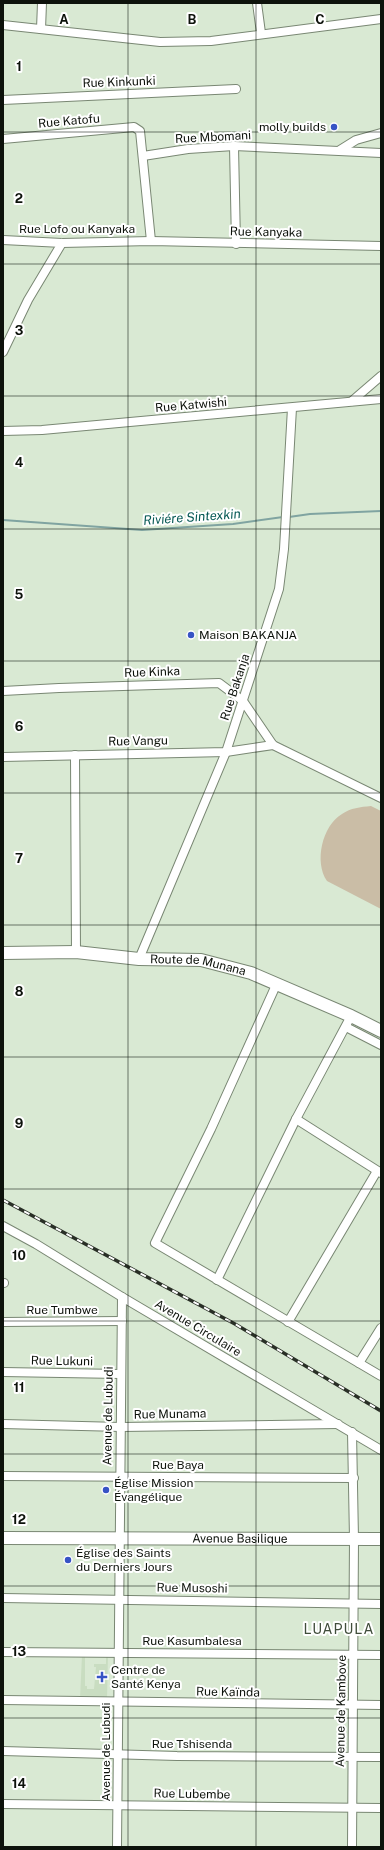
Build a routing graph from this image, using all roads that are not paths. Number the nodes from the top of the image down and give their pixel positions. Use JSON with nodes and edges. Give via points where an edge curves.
{"nodes":[{"id":1,"x":42,"y":3,"type":"edge"},
{"id":2,"x":257,"y":3,"type":"edge"},
{"id":3,"x":381,"y":20,"type":"edge"},
{"id":4,"x":3,"y":26,"type":"edge"},
{"id":5,"x":40,"y":29,"type":"junction"},
{"id":6,"x":261,"y":33,"type":"junction"},
{"id":7,"x":236,"y":89,"type":"dead end"},
{"id":8,"x":3,"y":100,"type":"edge"},
{"id":9,"x":381,"y":133,"type":"edge"},
{"id":10,"x":3,"y":139,"type":"edge"},
{"id":11,"x":234,"y":146,"type":"junction"},
{"id":12,"x":339,"y":150,"type":"junction"},
{"id":13,"x":381,"y":153,"type":"edge"},
{"id":14,"x":142,"y":156,"type":"junction"},
{"id":15,"x":3,"y":240,"type":"edge"},
{"id":16,"x":151,"y":241,"type":"junction"},
{"id":17,"x":62,"y":243,"type":"junction"},
{"id":18,"x":236,"y":244,"type":"junction"},
{"id":19,"x":381,"y":246,"type":"edge"},
{"id":20,"x":3,"y":352,"type":"edge"},
{"id":21,"x":381,"y":376,"type":"edge"},
{"id":22,"x":381,"y":399,"type":"edge"},
{"id":23,"x":351,"y":401,"type":"junction"},
{"id":24,"x":292,"y":408,"type":"junction"},
{"id":25,"x":3,"y":431,"type":"edge"},
{"id":26,"x":3,"y":691,"type":"edge"},
{"id":27,"x":243,"y":701,"type":"junction"},
{"id":28,"x":273,"y":745,"type":"junction"},
{"id":29,"x":226,"y":752,"type":"junction"},
{"id":30,"x":75,"y":755,"type":"junction"},
{"id":31,"x":3,"y":758,"type":"edge"},
{"id":32,"x":381,"y":798,"type":"edge"},
{"id":33,"x":76,"y":952,"type":"junction"},
{"id":34,"x":3,"y":953,"type":"edge"},
{"id":35,"x":139,"y":959,"type":"junction"},
{"id":36,"x":277,"y":983,"type":"junction"},
{"id":37,"x":348,"y":1021,"type":"junction"},
{"id":38,"x":381,"y":1031,"type":"edge"},
{"id":39,"x":381,"y":1045,"type":"edge"},
{"id":40,"x":296,"y":1119,"type":"junction"},
{"id":41,"x":379,"y":1172,"type":"edge"},
{"id":42,"x":3,"y":1226,"type":"edge"},
{"id":43,"x":217,"y":1280,"type":"junction"},
{"id":44,"x":122,"y":1297,"type":"junction"},
{"id":45,"x":122,"y":1321,"type":"junction"},
{"id":46,"x":3,"y":1322,"type":"edge"},
{"id":47,"x":288,"y":1322,"type":"junction"},
{"id":48,"x":381,"y":1328,"type":"edge"},
{"id":49,"x":359,"y":1364,"type":"junction"},
{"id":50,"x":3,"y":1372,"type":"edge"},
{"id":51,"x":120,"y":1374,"type":"junction"},
{"id":52,"x":381,"y":1376,"type":"edge"},
{"id":53,"x":3,"y":1424,"type":"edge"},
{"id":54,"x":338,"y":1424,"type":"junction"},
{"id":55,"x":121,"y":1427,"type":"junction"},
{"id":56,"x":352,"y":1432,"type":"junction"},
{"id":57,"x":381,"y":1450,"type":"edge"},
{"id":58,"x":3,"y":1476,"type":"edge"},
{"id":59,"x":120,"y":1477,"type":"junction"},
{"id":60,"x":354,"y":1478,"type":"junction"},
{"id":61,"x":3,"y":1538,"type":"edge"},
{"id":62,"x":119,"y":1539,"type":"junction"},
{"id":63,"x":354,"y":1539,"type":"junction"},
{"id":64,"x":381,"y":1539,"type":"edge"},
{"id":65,"x":3,"y":1598,"type":"edge"},
{"id":66,"x":118,"y":1599,"type":"junction"},
{"id":67,"x":353,"y":1604,"type":"junction"},
{"id":68,"x":381,"y":1604,"type":"edge"},
{"id":69,"x":3,"y":1652,"type":"edge"},
{"id":70,"x":119,"y":1653,"type":"junction"},
{"id":71,"x":353,"y":1654,"type":"junction"},
{"id":72,"x":381,"y":1655,"type":"edge"},
{"id":73,"x":3,"y":1700,"type":"edge"},
{"id":74,"x":118,"y":1703,"type":"junction"},
{"id":75,"x":353,"y":1705,"type":"junction"},
{"id":76,"x":381,"y":1705,"type":"edge"},
{"id":77,"x":3,"y":1751,"type":"edge"},
{"id":78,"x":119,"y":1755,"type":"junction"},
{"id":79,"x":352,"y":1756,"type":"junction"},
{"id":80,"x":381,"y":1757,"type":"edge"},
{"id":81,"x":3,"y":1804,"type":"edge"},
{"id":82,"x":118,"y":1806,"type":"junction"},
{"id":83,"x":352,"y":1808,"type":"junction"},
{"id":84,"x":381,"y":1808,"type":"edge"},
{"id":85,"x":117,"y":1847,"type":"edge"},
{"id":86,"x":352,"y":1847,"type":"edge"}],
"edges":[{"from":1,"to":5,"type":"street"},
{"from":2,"to":6,"type":"street"},
{"from":3,"to":6,"type":"street"},
{"from":4,"to":5,"type":"street"},
{"from":5,"to":6,"type":"street","via":[[160,42],[211,41]]},
{"from":7,"to":8,"type":"street","name":"Rue Kinkunki"},
{"from":9,"to":12,"type":"street","via":[[356,140]]},
{"from":10,"to":14,"type":"street","name":"Rue Katofu","via":[[134,127],[140,131]]},
{"from":11,"to":12,"type":"street","name":"Rue Mbomani"},
{"from":11,"to":14,"type":"street","name":"Rue Mbomani"},
{"from":11,"to":18,"type":"street"},
{"from":12,"to":13,"type":"street","name":"Rue Mbomani"},
{"from":14,"to":16,"type":"street"},
{"from":15,"to":17,"type":"street","name":"Rue Lofo ou Kanyaka"},
{"from":16,"to":17,"type":"street","name":"Rue Lofo ou Kanyaka"},
{"from":16,"to":18,"type":"street","name":"Rue Kanyaka"},
{"from":17,"to":20,"type":"street","via":[[28,300]]},
{"from":18,"to":19,"type":"street","name":"Rue Kanyaka"},
{"from":21,"to":23,"type":"street"},
{"from":22,"to":23,"type":"street","name":"Rue Katwishi"},
{"from":23,"to":24,"type":"street","name":"Rue Katwishi"},
{"from":24,"to":25,"type":"street","name":"Rue Katwishi","via":[[42,430]]},
{"from":24,"to":27,"type":"street","name":"Rue Bakanja","via":[[284,549],[279,589]]},
{"from":26,"to":27,"type":"street","name":"Rue Kinka","via":[[212,682],[225,686]]},
{"from":27,"to":28,"type":"street","name":"Rue Kinka"},
{"from":27,"to":29,"type":"street","name":"Rue Bakanja"},
{"from":28,"to":29,"type":"street","name":"Rue Vangu"},
{"from":28,"to":32,"type":"street"},
{"from":29,"to":30,"type":"street","name":"Rue Vangu"},
{"from":29,"to":35,"type":"street","name":"Rue Bakanja"},
{"from":30,"to":31,"type":"street","name":"Rue Vangu"},
{"from":30,"to":33,"type":"street"},
{"from":33,"to":34,"type":"main road","name":"Route de Munana"},
{"from":33,"to":35,"type":"main road","name":"Route de Munana"},
{"from":35,"to":36,"type":"main road","name":"Route de Munana","via":[[201,960]]},
{"from":36,"to":37,"type":"main road","name":"Route de Munana"},
{"from":36,"to":43,"type":"street","via":[[210,1129],[155,1240],[156,1245]]},
{"from":37,"to":38,"type":"main road","name":"Route de Munana"},
{"from":37,"to":39,"type":"street"},
{"from":37,"to":40,"type":"street"},
{"from":40,"to":41,"type":"street"},
{"from":40,"to":43,"type":"street"},
{"from":41,"to":47,"type":"street"},
{"from":42,"to":44,"type":"street","name":"Avenue Circulaire"},
{"from":43,"to":47,"type":"street"},
{"from":44,"to":45,"type":"street","name":"Avenue de Lubudi"},
{"from":44,"to":54,"type":"street","name":"Avenue Circulaire"},
{"from":45,"to":46,"type":"street","name":"Rue Tumbwe"},
{"from":45,"to":51,"type":"street","name":"Avenue de Lubudi"},
{"from":47,"to":49,"type":"street"},
{"from":48,"to":49,"type":"street"},
{"from":49,"to":52,"type":"street"},
{"from":50,"to":51,"type":"street","name":"Rue Lukuni"},
{"from":51,"to":55,"type":"street","name":"Avenue de Lubudi"},
{"from":53,"to":55,"type":"street","name":"Rue Munama"},
{"from":54,"to":55,"type":"street","name":"Rue Munama"},
{"from":54,"to":56,"type":"street","name":"Avenue Circulaire"},
{"from":55,"to":59,"type":"street","name":"Avenue de Lubudi"},
{"from":56,"to":57,"type":"street","name":"Avenue Circulaire"},
{"from":56,"to":60,"type":"street","name":"Avenue de Kambove"},
{"from":58,"to":59,"type":"street","name":"Rue Baya"},
{"from":59,"to":60,"type":"street","name":"Rue Baya"},
{"from":59,"to":62,"type":"street","name":"Avenue de Lubudi"},
{"from":60,"to":63,"type":"street","name":"Avenue de Kambove"},
{"from":61,"to":62,"type":"main road","name":"Avenue Basilique"},
{"from":62,"to":63,"type":"main road","name":"Avenue Basilique"},
{"from":62,"to":66,"type":"street","name":"Avenue de Lubudi"},
{"from":63,"to":64,"type":"main road","name":"Avenue Basilique"},
{"from":63,"to":67,"type":"street","name":"Avenue de Kambove"},
{"from":65,"to":66,"type":"street","name":"Rue Musoshi"},
{"from":66,"to":67,"type":"street","name":"Rue Musoshi"},
{"from":66,"to":70,"type":"street","name":"Avenue de Lubudi"},
{"from":67,"to":68,"type":"street","name":"Rue Musoshi"},
{"from":67,"to":71,"type":"street","name":"Avenue de Kambove"},
{"from":69,"to":70,"type":"street","name":"Rue Kasumbalesa"},
{"from":70,"to":71,"type":"street","name":"Rue Kasumbalesa"},
{"from":70,"to":74,"type":"street","name":"Avenue de Lubudi"},
{"from":71,"to":72,"type":"street","name":"Rue Kasumbalesa"},
{"from":71,"to":75,"type":"street","name":"Avenue de Kambove"},
{"from":73,"to":74,"type":"street","name":"Rue Kaïnda"},
{"from":74,"to":75,"type":"street","name":"Rue Kaïnda"},
{"from":74,"to":78,"type":"street","name":"Avenue de Lubudi"},
{"from":75,"to":76,"type":"street","name":"Rue Kaïnda"},
{"from":75,"to":79,"type":"street","name":"Avenue de Kambove"},
{"from":77,"to":78,"type":"street","name":"Rue Tshisenda"},
{"from":78,"to":79,"type":"street","name":"Rue Tshisenda"},
{"from":78,"to":82,"type":"street","name":"Avenue de Lubudi"},
{"from":79,"to":80,"type":"street","name":"Rue Tshisenda"},
{"from":79,"to":83,"type":"street","name":"Avenue de Kambove"},
{"from":81,"to":82,"type":"street","name":"Rue Lubembe"},
{"from":82,"to":83,"type":"street","name":"Rue Lubembe"},
{"from":82,"to":85,"type":"street","name":"Avenue de Lubudi"},
{"from":83,"to":84,"type":"street","name":"Rue Lubembe"},
{"from":83,"to":86,"type":"street","name":"Avenue de Kambove"}]}
